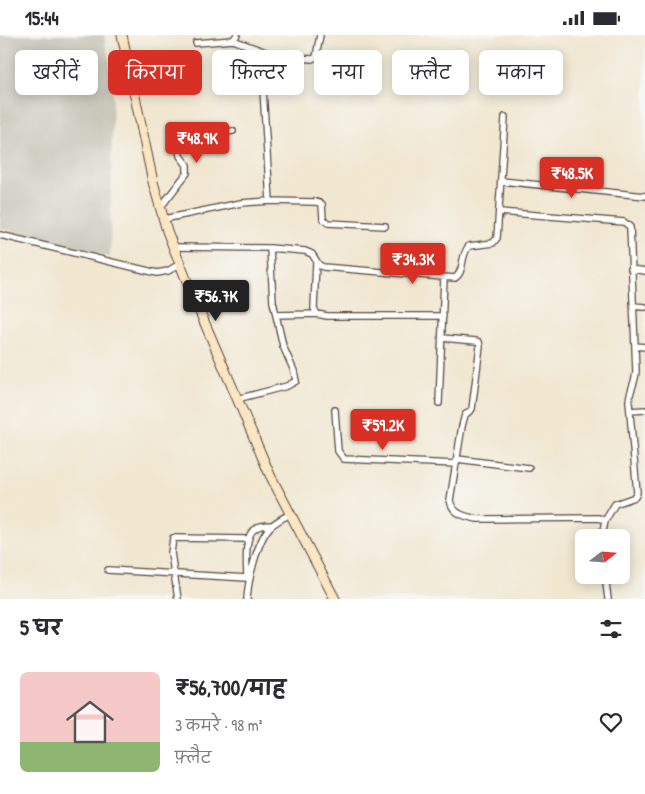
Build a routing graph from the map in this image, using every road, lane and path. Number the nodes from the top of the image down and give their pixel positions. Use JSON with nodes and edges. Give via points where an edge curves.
{"nodes":[{"id":1,"x":122,"y":35,"type":"edge"},
{"id":2,"x":320,"y":35,"type":"edge"},
{"id":3,"x":235,"y":38,"type":"edge"},
{"id":4,"x":196,"y":43,"type":"dead end"},
{"id":5,"x":263,"y":95,"type":"edge"},
{"id":6,"x":505,"y":117,"type":"dead end"},
{"id":7,"x":233,"y":131,"type":"dead end"},
{"id":8,"x":501,"y":181,"type":"junction"},
{"id":9,"x":645,"y":196,"type":"edge"},
{"id":10,"x":270,"y":201,"type":"junction"},
{"id":11,"x":160,"y":208,"type":"junction"},
{"id":12,"x":499,"y":212,"type":"junction"},
{"id":13,"x":164,"y":219,"type":"junction"},
{"id":14,"x":385,"y":226,"type":"dead end"},
{"id":15,"x":0,"y":235,"type":"edge"},
{"id":16,"x":173,"y":247,"type":"junction"},
{"id":17,"x":270,"y":248,"type":"junction"},
{"id":18,"x":316,"y":262,"type":"junction"},
{"id":19,"x":180,"y":264,"type":"junction"},
{"id":20,"x":631,"y":269,"type":"junction"},
{"id":21,"x":645,"y":271,"type":"edge"},
{"id":22,"x":444,"y":278,"type":"junction"},
{"id":23,"x":633,"y":306,"type":"junction"},
{"id":24,"x":645,"y":307,"type":"edge"},
{"id":25,"x":317,"y":314,"type":"junction"},
{"id":26,"x":276,"y":315,"type":"junction"},
{"id":27,"x":443,"y":317,"type":"junction"},
{"id":28,"x":442,"y":338,"type":"junction"},
{"id":29,"x":635,"y":346,"type":"junction"},
{"id":30,"x":645,"y":347,"type":"edge"},
{"id":31,"x":236,"y":399,"type":"junction"},
{"id":32,"x":439,"y":403,"type":"dead end"},
{"id":33,"x":335,"y":410,"type":"dead end"},
{"id":34,"x":645,"y":410,"type":"edge"},
{"id":35,"x":630,"y":411,"type":"junction"},
{"id":36,"x":456,"y":462,"type":"junction"},
{"id":37,"x":529,"y":468,"type":"dead end"},
{"id":38,"x":290,"y":514,"type":"junction"},
{"id":39,"x":604,"y":521,"type":"junction"},
{"id":40,"x":272,"y":525,"type":"junction"},
{"id":41,"x":603,"y":529,"type":"edge"},
{"id":42,"x":248,"y":539,"type":"junction"},
{"id":43,"x":108,"y":570,"type":"dead end"},
{"id":44,"x":174,"y":574,"type":"junction"},
{"id":45,"x":247,"y":578,"type":"junction"},
{"id":46,"x":606,"y":584,"type":"edge"},
{"id":47,"x":247,"y":588,"type":"junction"},
{"id":48,"x":178,"y":599,"type":"edge"},
{"id":49,"x":247,"y":599,"type":"edge"},
{"id":50,"x":335,"y":599,"type":"edge"},
{"id":51,"x":608,"y":599,"type":"edge"}],
"edges":[{"from":1,"to":11,"type":"street"},
{"from":2,"to":3,"type":"street","via":[[316,57],[312,59],[279,57]]},
{"from":3,"to":4,"type":"street"},
{"from":5,"to":10,"type":"street"},
{"from":6,"to":8,"type":"street"},
{"from":7,"to":11,"type":"street","via":[[184,142],[180,156],[187,165],[187,173]]},
{"from":8,"to":9,"type":"street"},
{"from":8,"to":12,"type":"street"},
{"from":10,"to":13,"type":"street","via":[[233,204]]},
{"from":10,"to":14,"type":"street","via":[[320,203],[324,221]]},
{"from":11,"to":13,"type":"street"},
{"from":12,"to":20,"type":"street","via":[[626,223],[630,227]]},
{"from":12,"to":22,"type":"street","via":[[496,241],[468,246],[458,277]]},
{"from":13,"to":16,"type":"street"},
{"from":15,"to":19,"type":"street","via":[[157,273]]},
{"from":16,"to":17,"type":"street"},
{"from":16,"to":19,"type":"street"},
{"from":17,"to":18,"type":"street","via":[[308,252]]},
{"from":17,"to":26,"type":"street"},
{"from":18,"to":22,"type":"street","via":[[330,268]]},
{"from":18,"to":25,"type":"street","via":[[314,307]]},
{"from":19,"to":31,"type":"street"},
{"from":20,"to":21,"type":"street"},
{"from":20,"to":23,"type":"street"},
{"from":22,"to":27,"type":"street"},
{"from":23,"to":24,"type":"street"},
{"from":23,"to":29,"type":"street"},
{"from":25,"to":26,"type":"street"},
{"from":25,"to":27,"type":"street"},
{"from":26,"to":31,"type":"street","via":[[283,347],[296,381]]},
{"from":27,"to":28,"type":"street"},
{"from":28,"to":32,"type":"street"},
{"from":28,"to":36,"type":"street","via":[[476,341],[480,346],[472,409],[463,419]]},
{"from":29,"to":30,"type":"street"},
{"from":29,"to":35,"type":"street","via":[[636,371],[629,396]]},
{"from":31,"to":38,"type":"street"},
{"from":33,"to":36,"type":"street","via":[[338,451],[344,459]]},
{"from":34,"to":35,"type":"street"},
{"from":35,"to":39,"type":"street","via":[[637,495],[615,505]]},
{"from":36,"to":37,"type":"street"},
{"from":36,"to":39,"type":"street","via":[[450,500],[452,507],[461,514],[485,519],[599,518]]},
{"from":38,"to":40,"type":"street"},
{"from":38,"to":50,"type":"street"},
{"from":39,"to":41,"type":"street"},
{"from":40,"to":42,"type":"street","via":[[256,527]]},
{"from":40,"to":47,"type":"street","via":[[262,541]]},
{"from":42,"to":44,"type":"street","via":[[172,538]]},
{"from":42,"to":45,"type":"street"},
{"from":43,"to":44,"type":"street"},
{"from":44,"to":45,"type":"street"},
{"from":44,"to":48,"type":"street"},
{"from":45,"to":47,"type":"street"},
{"from":46,"to":51,"type":"street"},
{"from":47,"to":49,"type":"street"}]}
